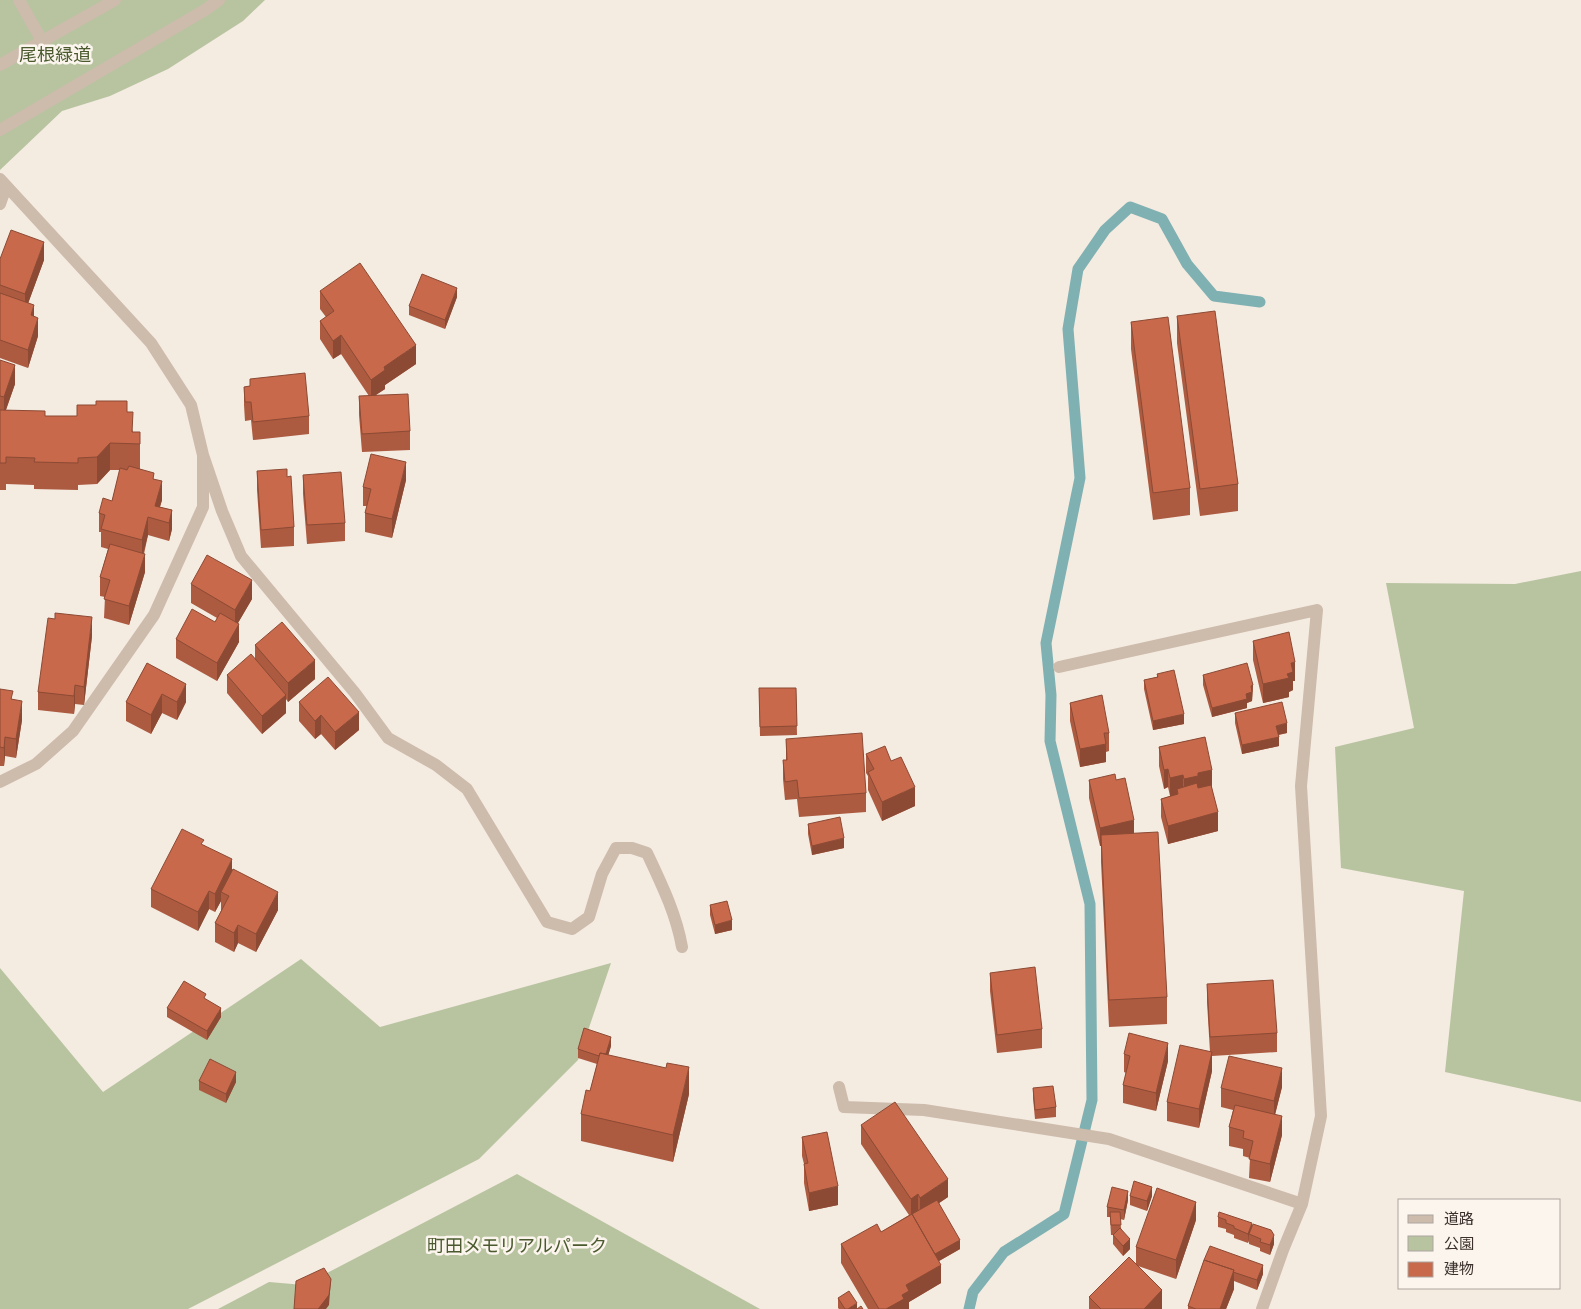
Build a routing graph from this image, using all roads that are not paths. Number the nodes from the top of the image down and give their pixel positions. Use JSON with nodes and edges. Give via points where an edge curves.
{"nodes":[{"id":1,"x":19,"y":0,"type":"edge"},
{"id":2,"x":115,"y":0,"type":"edge"},
{"id":3,"x":218,"y":0,"type":"edge"},
{"id":4,"x":42,"y":41,"type":"junction"},
{"id":5,"x":0,"y":65,"type":"edge"},
{"id":6,"x":0,"y":130,"type":"edge"},
{"id":7,"x":3,"y":183,"type":"edge"},
{"id":8,"x":0,"y":204,"type":"edge"},
{"id":9,"x":203,"y":455,"type":"junction"},
{"id":10,"x":1059,"y":666,"type":"dead end"},
{"id":11,"x":0,"y":782,"type":"edge"},
{"id":12,"x":682,"y":946,"type":"dead end"},
{"id":13,"x":839,"y":1087,"type":"dead end"},
{"id":14,"x":1302,"y":1204,"type":"junction"},
{"id":15,"x":1262,"y":1309,"type":"edge"}],
"edges":[{"from":1,"to":4,"type":"street"},
{"from":2,"to":4,"type":"street"},
{"from":3,"to":6,"type":"street"},
{"from":4,"to":5,"type":"street"},
{"from":7,"to":8,"type":"street"},
{"from":7,"to":9,"type":"street","via":[[151,343],[191,405]]},
{"from":9,"to":11,"type":"street","via":[[203,507],[154,615],[73,731],[36,764]]},
{"from":9,"to":12,"type":"street","via":[[241,556],[355,693],[388,738],[436,765],[467,789],[547,922],[572,929],[589,917],[602,874],[616,848],[632,848],[647,853],[676,920]]},
{"from":10,"to":14,"type":"street","via":[[1317,610],[1301,786],[1321,1116]]},
{"from":13,"to":14,"type":"street","via":[[844,1107],[924,1110],[1109,1139]]},
{"from":14,"to":15,"type":"street"}]}
